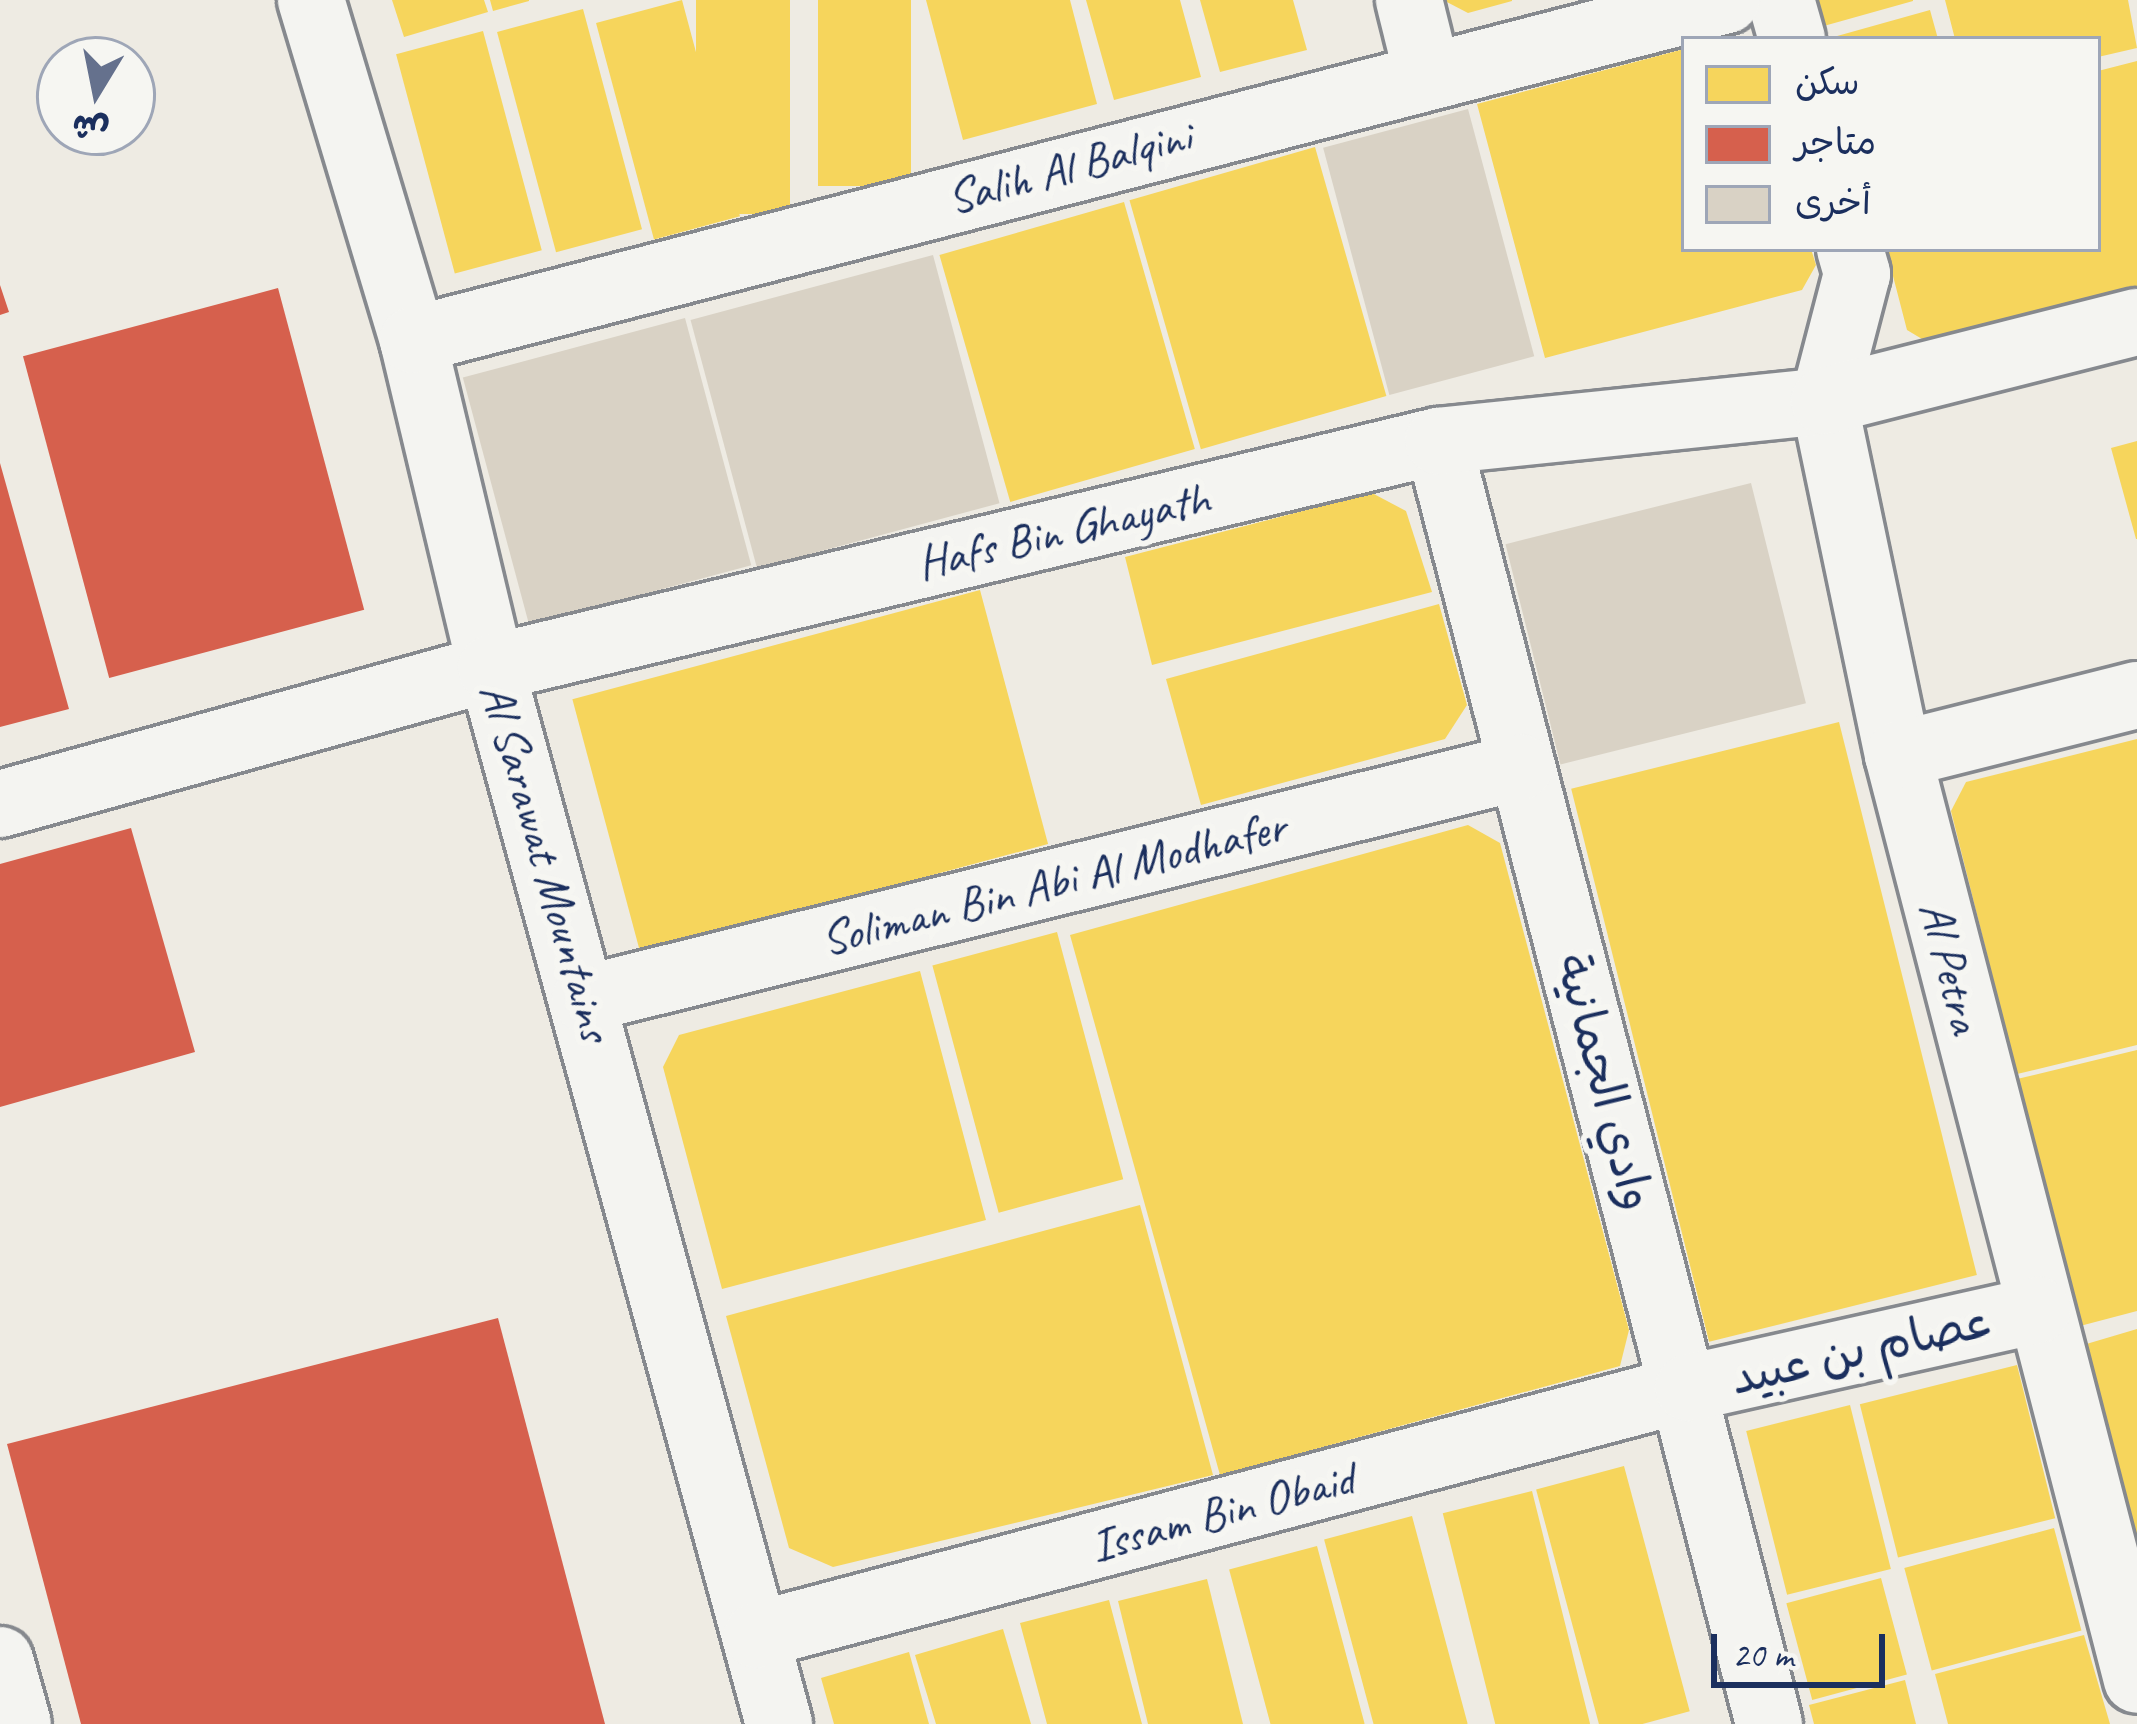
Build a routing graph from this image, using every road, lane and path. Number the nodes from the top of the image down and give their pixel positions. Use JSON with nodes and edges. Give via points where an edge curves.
{"nodes":[{"id":1,"x":311,"y":0,"type":"edge"},
{"id":2,"x":1409,"y":0,"type":"edge"},
{"id":3,"x":1727,"y":0,"type":"edge"},
{"id":4,"x":1781,"y":0,"type":"edge"},
{"id":5,"x":1791,"y":36,"type":"edge"},
{"id":6,"x":1427,"y":73,"type":"junction"},
{"id":7,"x":1851,"y":252,"type":"edge"},
{"id":8,"x":2137,"y":322,"type":"edge"},
{"id":9,"x":413,"y":340,"type":"junction"},
{"id":10,"x":1824,"y":401,"type":"junction"},
{"id":11,"x":1438,"y":441,"type":"junction"},
{"id":12,"x":491,"y":668,"type":"junction"},
{"id":13,"x":2137,"y":695,"type":"edge"},
{"id":14,"x":1898,"y":755,"type":"junction"},
{"id":15,"x":1520,"y":767,"type":"junction"},
{"id":16,"x":0,"y":804,"type":"edge"},
{"id":17,"x":585,"y":999,"type":"junction"},
{"id":18,"x":2037,"y":1310,"type":"junction"},
{"id":19,"x":1688,"y":1388,"type":"junction"},
{"id":20,"x":757,"y":1635,"type":"junction"},
{"id":21,"x":0,"y":1660,"type":"edge"},
{"id":22,"x":2137,"y":1680,"type":"edge"},
{"id":23,"x":18,"y":1724,"type":"edge"},
{"id":24,"x":779,"y":1724,"type":"edge"},
{"id":25,"x":1768,"y":1724,"type":"edge"}],
"edges":[{"from":1,"to":9,"type":"street","name":"Al Sarawat Mountains"},
{"from":2,"to":6,"type":"street"},
{"from":3,"to":6,"type":"street","name":"Salih Al Balqini"},
{"from":4,"to":5,"type":"street"},
{"from":6,"to":9,"type":"street","name":"Salih Al Balqini"},
{"from":7,"to":10,"type":"street","name":"Al Petra","via":[[1857,274]]},
{"from":8,"to":10,"type":"street","name":"Hafs Bin Ghayath"},
{"from":9,"to":12,"type":"street","name":"Al Sarawat Mountains"},
{"from":10,"to":11,"type":"street","name":"Hafs Bin Ghayath"},
{"from":10,"to":14,"type":"street","name":"Al Petra"},
{"from":11,"to":12,"type":"street","name":"Hafs Bin Ghayath"},
{"from":11,"to":15,"type":"street","name":"وادي الجمانية"},
{"from":12,"to":16,"type":"street","name":"Hafs Bin Ghayath"},
{"from":12,"to":17,"type":"street","name":"Al Sarawat Mountains"},
{"from":13,"to":14,"type":"street"},
{"from":14,"to":18,"type":"street","name":"Al Petra"},
{"from":15,"to":17,"type":"street","name":"Soliman Bin Abi Al Modhafer"},
{"from":15,"to":19,"type":"street","name":"وادي الجمانية"},
{"from":17,"to":20,"type":"street","name":"Al Sarawat Mountains"},
{"from":18,"to":19,"type":"street","name":"عصام بن عبيد"},
{"from":18,"to":22,"type":"street","name":"Al Petra"},
{"from":19,"to":20,"type":"street","name":"Issam Bin Obaid"},
{"from":19,"to":25,"type":"street","name":"وادي الجمانية"},
{"from":20,"to":24,"type":"street","name":"Al Sarawat Mountains"},
{"from":21,"to":23,"type":"street"}]}
